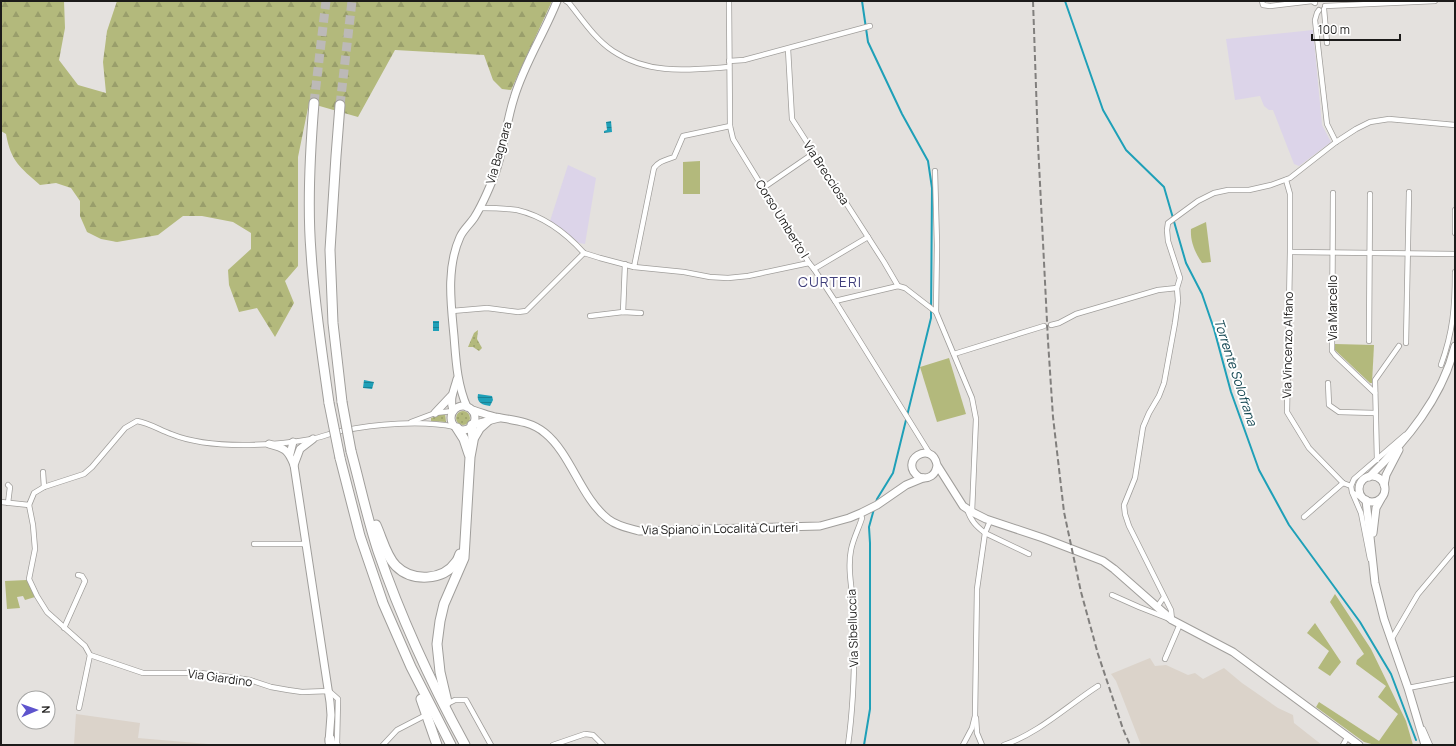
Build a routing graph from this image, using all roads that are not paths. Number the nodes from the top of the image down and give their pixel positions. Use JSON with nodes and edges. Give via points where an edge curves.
{"nodes":[{"id":1,"x":557,"y":1,"type":"edge"},
{"id":2,"x":566,"y":1,"type":"edge"},
{"id":3,"x":729,"y":1,"type":"edge"},
{"id":4,"x":1262,"y":1,"type":"edge"},
{"id":5,"x":1435,"y":1,"type":"edge"},
{"id":6,"x":1316,"y":2,"type":"edge"},
{"id":7,"x":1323,"y":6,"type":"edge"},
{"id":8,"x":870,"y":26,"type":"dead end"},
{"id":9,"x":1327,"y":42,"type":"dead end"},
{"id":10,"x":788,"y":49,"type":"junction"},
{"id":11,"x":729,"y":61,"type":"junction"},
{"id":12,"x":729,"y":68,"type":"junction"},
{"id":13,"x":314,"y":102,"type":"tunnel mouth"},
{"id":14,"x":340,"y":105,"type":"tunnel mouth"},
{"id":15,"x":1455,"y":125,"type":"edge"},
{"id":16,"x":730,"y":126,"type":"junction"},
{"id":17,"x":1336,"y":142,"type":"junction"},
{"id":18,"x":814,"y":154,"type":"junction"},
{"id":19,"x":935,"y":171,"type":"dead end"},
{"id":20,"x":1286,"y":180,"type":"junction"},
{"id":21,"x":763,"y":188,"type":"junction"},
{"id":22,"x":1409,"y":192,"type":"dead end"},
{"id":23,"x":1333,"y":193,"type":"dead end"},
{"id":24,"x":1370,"y":194,"type":"dead end"},
{"id":25,"x":479,"y":208,"type":"junction"},
{"id":26,"x":1455,"y":210,"type":"edge"},
{"id":27,"x":1455,"y":233,"type":"edge"},
{"id":28,"x":868,"y":237,"type":"junction"},
{"id":29,"x":1293,"y":252,"type":"dead end"},
{"id":30,"x":584,"y":253,"type":"junction"},
{"id":31,"x":1333,"y":253,"type":"junction"},
{"id":32,"x":1370,"y":253,"type":"junction"},
{"id":33,"x":1408,"y":253,"type":"junction"},
{"id":34,"x":1455,"y":254,"type":"edge"},
{"id":35,"x":809,"y":263,"type":"junction"},
{"id":36,"x":625,"y":264,"type":"junction"},
{"id":37,"x":634,"y":267,"type":"junction"},
{"id":38,"x":814,"y":269,"type":"junction"},
{"id":39,"x":1455,"y":272,"type":"edge"},
{"id":40,"x":898,"y":286,"type":"junction"},
{"id":41,"x":1177,"y":288,"type":"junction"},
{"id":42,"x":835,"y":301,"type":"junction"},
{"id":43,"x":452,"y":311,"type":"junction"},
{"id":44,"x":934,"y":311,"type":"junction"},
{"id":45,"x":623,"y":312,"type":"junction"},
{"id":46,"x":641,"y":313,"type":"dead end"},
{"id":47,"x":590,"y":316,"type":"dead end"},
{"id":48,"x":1051,"y":325,"type":"dead end"},
{"id":49,"x":1044,"y":326,"type":"dead end"},
{"id":50,"x":1369,"y":342,"type":"dead end"},
{"id":51,"x":1406,"y":343,"type":"dead end"},
{"id":52,"x":1399,"y":346,"type":"dead end"},
{"id":53,"x":1455,"y":346,"type":"edge"},
{"id":54,"x":954,"y":354,"type":"junction"},
{"id":55,"x":1441,"y":364,"type":"dead end"},
{"id":56,"x":457,"y":377,"type":"junction"},
{"id":57,"x":1328,"y":383,"type":"dead end"},
{"id":58,"x":1375,"y":393,"type":"junction"},
{"id":59,"x":451,"y":396,"type":"junction"},
{"id":60,"x":469,"y":409,"type":"junction"},
{"id":61,"x":453,"y":411,"type":"junction"},
{"id":62,"x":435,"y":413,"type":"junction"},
{"id":63,"x":1375,"y":413,"type":"junction"},
{"id":64,"x":502,"y":418,"type":"junction"},
{"id":65,"x":491,"y":420,"type":"junction"},
{"id":66,"x":406,"y":424,"type":"junction"},
{"id":67,"x":472,"y":425,"type":"junction"},
{"id":68,"x":456,"y":428,"type":"junction"},
{"id":69,"x":1408,"y":435,"type":"junction"},
{"id":70,"x":313,"y":439,"type":"junction"},
{"id":71,"x":473,"y":441,"type":"junction"},
{"id":72,"x":293,"y":442,"type":"junction"},
{"id":73,"x":923,"y":442,"type":"junction"},
{"id":74,"x":269,"y":444,"type":"junction"},
{"id":75,"x":300,"y":449,"type":"junction"},
{"id":76,"x":290,"y":454,"type":"junction"},
{"id":77,"x":920,"y":454,"type":"junction"},
{"id":78,"x":931,"y":455,"type":"junction"},
{"id":79,"x":470,"y":456,"type":"junction"},
{"id":80,"x":1377,"y":460,"type":"junction"},
{"id":81,"x":294,"y":465,"type":"junction"},
{"id":82,"x":937,"y":465,"type":"junction"},
{"id":83,"x":913,"y":471,"type":"junction"},
{"id":84,"x":1364,"y":471,"type":"junction"},
{"id":85,"x":43,"y":472,"type":"dead end"},
{"id":86,"x":932,"y":476,"type":"junction"},
{"id":87,"x":1369,"y":477,"type":"junction"},
{"id":88,"x":923,"y":478,"type":"junction"},
{"id":89,"x":947,"y":480,"type":"junction"},
{"id":90,"x":1343,"y":483,"type":"junction"},
{"id":91,"x":8,"y":485,"type":"dead end"},
{"id":92,"x":906,"y":485,"type":"junction"},
{"id":93,"x":1384,"y":485,"type":"junction"},
{"id":94,"x":1351,"y":486,"type":"junction"},
{"id":95,"x":44,"y":487,"type":"junction"},
{"id":96,"x":1352,"y":492,"type":"junction"},
{"id":97,"x":364,"y":497,"type":"junction"},
{"id":98,"x":1381,"y":499,"type":"junction"},
{"id":99,"x":1365,"y":500,"type":"junction"},
{"id":100,"x":1,"y":502,"type":"edge"},
{"id":101,"x":8,"y":503,"type":"junction"},
{"id":102,"x":29,"y":505,"type":"junction"},
{"id":103,"x":969,"y":511,"type":"junction"},
{"id":104,"x":860,"y":513,"type":"junction"},
{"id":105,"x":1304,"y":517,"type":"dead end"},
{"id":106,"x":990,"y":521,"type":"junction"},
{"id":107,"x":986,"y":533,"type":"junction"},
{"id":108,"x":466,"y":541,"type":"junction"},
{"id":109,"x":254,"y":544,"type":"dead end"},
{"id":110,"x":306,"y":544,"type":"junction"},
{"id":111,"x":1371,"y":545,"type":"junction"},
{"id":112,"x":1455,"y":550,"type":"edge"},
{"id":113,"x":1029,"y":554,"type":"dead end"},
{"id":114,"x":1373,"y":566,"type":"junction"},
{"id":115,"x":78,"y":575,"type":"dead end"},
{"id":116,"x":1112,"y":595,"type":"dead end"},
{"id":117,"x":1164,"y":597,"type":"junction"},
{"id":118,"x":1157,"y":607,"type":"junction"},
{"id":119,"x":1172,"y":620,"type":"junction"},
{"id":120,"x":1180,"y":624,"type":"junction"},
{"id":121,"x":64,"y":628,"type":"junction"},
{"id":122,"x":1391,"y":641,"type":"junction"},
{"id":123,"x":90,"y":655,"type":"junction"},
{"id":124,"x":1165,"y":659,"type":"dead end"},
{"id":125,"x":411,"y":667,"type":"junction"},
{"id":126,"x":1455,"y":679,"type":"edge"},
{"id":127,"x":1098,"y":686,"type":"dead end"},
{"id":128,"x":1408,"y":688,"type":"junction"},
{"id":129,"x":329,"y":691,"type":"junction"},
{"id":130,"x":451,"y":702,"type":"dead end"},
{"id":131,"x":79,"y":708,"type":"dead end"},
{"id":132,"x":1414,"y":708,"type":"junction"},
{"id":133,"x":424,"y":716,"type":"dead end"},
{"id":134,"x":975,"y":716,"type":"junction"},
{"id":135,"x":452,"y":721,"type":"junction"},
{"id":136,"x":1353,"y":742,"type":"edge"},
{"id":137,"x":330,"y":743,"type":"edge"},
{"id":138,"x":338,"y":745,"type":"edge"},
{"id":139,"x":384,"y":745,"type":"edge"},
{"id":140,"x":437,"y":745,"type":"edge"},
{"id":141,"x":450,"y":745,"type":"edge"},
{"id":142,"x":465,"y":745,"type":"edge"},
{"id":143,"x":491,"y":745,"type":"edge"},
{"id":144,"x":553,"y":745,"type":"edge"},
{"id":145,"x":603,"y":745,"type":"edge"},
{"id":146,"x":848,"y":745,"type":"edge"},
{"id":147,"x":963,"y":745,"type":"edge"},
{"id":148,"x":982,"y":745,"type":"edge"},
{"id":149,"x":1004,"y":745,"type":"edge"},
{"id":150,"x":1343,"y":745,"type":"edge"},
{"id":151,"x":1424,"y":745,"type":"edge"},
{"id":152,"x":1430,"y":745,"type":"edge"}],
"edges":[{"from":1,"to":25,"type":"main road","name":"Via Bagnara","via":[[524,70],[495,172]]},
{"from":2,"to":12,"type":"street","via":[[612,50],[633,62],[678,71]]},
{"from":3,"to":11,"type":"street","name":"Corso Umberto I"},
{"from":4,"to":6,"type":"street","via":[[1263,5],[1270,6]]},
{"from":5,"to":7,"type":"street"},
{"from":6,"to":7,"type":"street","via":[[1315,6]]},
{"from":7,"to":9,"type":"street"},
{"from":7,"to":17,"type":"street","via":[[1316,13],[1315,20],[1327,124]]},
{"from":8,"to":10,"type":"street"},
{"from":10,"to":11,"type":"street","via":[[744,60]]},
{"from":10,"to":18,"type":"street","name":"Via Brecciosa","via":[[792,119]]},
{"from":11,"to":12,"type":"street","name":"Corso Umberto I"},
{"from":12,"to":16,"type":"street","name":"Corso Umberto I"},
{"from":13,"to":125,"type":"highway","bridge":true,"via":[[309,163],[311,251],[329,403],[360,536],[383,603]]},
{"from":14,"to":97,"type":"highway","bridge":true,"via":[[330,250],[333,323],[342,402],[351,450]]},
{"from":15,"to":17,"type":"street","via":[[1389,119],[1370,122]]},
{"from":16,"to":21,"type":"street","name":"Corso Umberto I","via":[[733,139]]},
{"from":16,"to":37,"type":"street","via":[[682,136],[674,157],[658,163],[654,168]]},
{"from":17,"to":20,"type":"street"},
{"from":18,"to":21,"type":"street"},
{"from":18,"to":28,"type":"street","name":"Via Brecciosa"},
{"from":19,"to":44,"type":"street","via":[[937,245]]},
{"from":20,"to":41,"type":"street","via":[[1249,190],[1214,193],[1170,220],[1167,230],[1168,241],[1180,278]]},
{"from":20,"to":90,"type":"street","name":"Via Vincenzo Alfano","via":[[1290,194],[1287,412],[1308,448]]},
{"from":21,"to":35,"type":"street","name":"Corso Umberto I"},
{"from":22,"to":33,"type":"street"},
{"from":23,"to":31,"type":"street","name":"Via Marcello"},
{"from":24,"to":32,"type":"street"},
{"from":25,"to":30,"type":"street","via":[[508,209],[536,216],[564,234]]},
{"from":25,"to":43,"type":"main road","name":"Via Bagnara","via":[[460,236],[456,250],[451,275]]},
{"from":26,"to":27,"type":"street"},
{"from":28,"to":38,"type":"street"},
{"from":28,"to":40,"type":"street","name":"Via Brecciosa"},
{"from":29,"to":31,"type":"street"},
{"from":30,"to":36,"type":"street"},
{"from":30,"to":43,"type":"street","via":[[526,311],[487,308]]},
{"from":31,"to":32,"type":"street"},
{"from":31,"to":58,"type":"street","name":"Via Marcello","via":[[1332,351]]},
{"from":32,"to":33,"type":"street"},
{"from":32,"to":50,"type":"street"},
{"from":33,"to":34,"type":"street"},
{"from":33,"to":51,"type":"street"},
{"from":35,"to":37,"type":"street","via":[[728,278]]},
{"from":35,"to":38,"type":"street","name":"Corso Umberto I"},
{"from":36,"to":37,"type":"street"},
{"from":36,"to":45,"type":"street"},
{"from":38,"to":42,"type":"street","name":"Corso Umberto I"},
{"from":39,"to":55,"type":"street","via":[[1452,330]]},
{"from":40,"to":42,"type":"street"},
{"from":40,"to":44,"type":"street","via":[[905,288]]},
{"from":41,"to":48,"type":"street","via":[[1158,290],[1091,309]]},
{"from":41,"to":117,"type":"street","via":[[1175,323],[1164,383],[1143,427],[1135,478],[1124,505],[1129,526]]},
{"from":42,"to":73,"type":"street","name":"Corso Umberto I"},
{"from":43,"to":56,"type":"main road","name":"Via Bagnara"},
{"from":44,"to":54,"type":"street"},
{"from":45,"to":46,"type":"street"},
{"from":45,"to":47,"type":"street"},
{"from":49,"to":54,"type":"street"},
{"from":52,"to":58,"type":"street","via":[[1375,380]]},
{"from":53,"to":69,"type":"main road","via":[[1435,396]]},
{"from":54,"to":103,"type":"street","via":[[972,398],[976,419]]},
{"from":56,"to":59,"type":"main road","name":"Via Bagnara"},
{"from":56,"to":60,"type":"main road","name":"Via Bagnara"},
{"from":57,"to":63,"type":"street","via":[[1329,405],[1338,412]]},
{"from":58,"to":63,"type":"street"},
{"from":59,"to":61,"type":"main road","name":"Via Bagnara"},
{"from":59,"to":62,"type":"main road"},
{"from":60,"to":61,"type":"main road","via":[[461,406]]},
{"from":60,"to":64,"type":"main road","name":"Via Spiano in Località Curteri"},
{"from":60,"to":67,"type":"main road","via":[[474,418]]},
{"from":61,"to":62,"type":"street"},
{"from":61,"to":68,"type":"main road","via":[[451,418]]},
{"from":62,"to":66,"type":"street"},
{"from":63,"to":80,"type":"street"},
{"from":64,"to":65,"type":"main road","name":"Via Spiano in Località Curteri"},
{"from":64,"to":104,"type":"main road","name":"Via Spiano in Località Curteri","via":[[526,422],[545,433],[595,505],[608,519],[633,530],[820,526]]},
{"from":65,"to":67,"type":"main road","name":"Via Spiano in Località Curteri"},
{"from":65,"to":71,"type":"main road","via":[[480,429]]},
{"from":66,"to":68,"type":"street","via":[[429,423]]},
{"from":66,"to":70,"type":"street","via":[[354,428]]},
{"from":67,"to":68,"type":"main road","via":[[467,429]]},
{"from":67,"to":71,"type":"highway"},
{"from":68,"to":79,"type":"highway","via":[[464,439]]},
{"from":69,"to":80,"type":"street","via":[[1399,439]]},
{"from":69,"to":87,"type":"main road"},
{"from":69,"to":93,"type":"main road","via":[[1386,475]]},
{"from":70,"to":72,"type":"street"},
{"from":70,"to":75,"type":"main road"},
{"from":71,"to":79,"type":"highway"},
{"from":72,"to":74,"type":"street"},
{"from":72,"to":75,"type":"main road"},
{"from":72,"to":76,"type":"main road"},
{"from":73,"to":77,"type":"street"},
{"from":73,"to":78,"type":"street","name":"Corso Umberto I"},
{"from":74,"to":76,"type":"main road","via":[[282,447]]},
{"from":74,"to":95,"type":"street","via":[[242,445],[191,441],[137,421],[125,428],[84,474]]},
{"from":75,"to":81,"type":"main road"},
{"from":76,"to":81,"type":"main road"},
{"from":77,"to":78,"type":"main road"},
{"from":77,"to":83,"type":"main road","via":[[912,463]]},
{"from":78,"to":82,"type":"main road"},
{"from":79,"to":108,"type":"highway"},
{"from":80,"to":84,"type":"street"},
{"from":81,"to":110,"type":"main road"},
{"from":82,"to":86,"type":"main road"},
{"from":82,"to":89,"type":"main road"},
{"from":83,"to":88,"type":"main road"},
{"from":83,"to":92,"type":"main road"},
{"from":84,"to":87,"type":"street"},
{"from":84,"to":94,"type":"street","via":[[1354,479]]},
{"from":85,"to":95,"type":"street"},
{"from":86,"to":88,"type":"main road"},
{"from":86,"to":89,"type":"main road"},
{"from":87,"to":93,"type":"main road","via":[[1378,478]]},
{"from":87,"to":99,"type":"main road","via":[[1363,480],[1360,486],[1360,494]]},
{"from":88,"to":92,"type":"main road","name":"Via Spiano in Località Curteri"},
{"from":89,"to":103,"type":"main road"},
{"from":90,"to":94,"type":"street","name":"Via Vincenzo Alfano"},
{"from":90,"to":105,"type":"street"},
{"from":91,"to":101,"type":"street"},
{"from":92,"to":104,"type":"main road","name":"Via Spiano in Località Curteri"},
{"from":93,"to":98,"type":"main road"},
{"from":94,"to":96,"type":"street"},
{"from":95,"to":102,"type":"street","via":[[34,493]]},
{"from":96,"to":99,"type":"street"},
{"from":96,"to":114,"type":"street","via":[[1361,513],[1367,550]]},
{"from":97,"to":108,"type":"highway","via":[[388,554],[396,566],[410,576],[426,578],[446,571],[456,563]]},
{"from":97,"to":135,"type":"highway","via":[[378,550],[409,632]]},
{"from":98,"to":99,"type":"main road","via":[[1373,502]]},
{"from":98,"to":111,"type":"main road","via":[[1376,508]]},
{"from":99,"to":111,"type":"main road"},
{"from":100,"to":101,"type":"street"},
{"from":101,"to":102,"type":"street"},
{"from":102,"to":121,"type":"street","via":[[35,548],[29,578],[47,612]]},
{"from":103,"to":106,"type":"main road"},
{"from":103,"to":107,"type":"street","via":[[970,519]]},
{"from":104,"to":146,"type":"street","name":"Via Sibelluccia","via":[[862,518],[851,549],[850,561],[854,660],[853,707]]},
{"from":106,"to":107,"type":"street"},
{"from":106,"to":118,"type":"main road","via":[[1103,561]]},
{"from":107,"to":113,"type":"street"},
{"from":107,"to":134,"type":"street","via":[[977,589]]},
{"from":108,"to":135,"type":"highway","via":[[464,558],[444,604],[437,644],[440,672]]},
{"from":109,"to":110,"type":"street"},
{"from":110,"to":129,"type":"main road"},
{"from":111,"to":114,"type":"main road"},
{"from":112,"to":122,"type":"street","via":[[1418,594]]},
{"from":114,"to":122,"type":"main road","via":[[1375,583]]},
{"from":115,"to":121,"type":"street","via":[[85,581]]},
{"from":116,"to":119,"type":"street"},
{"from":117,"to":118,"type":"street"},
{"from":117,"to":119,"type":"street","via":[[1171,610]]},
{"from":118,"to":119,"type":"main road"},
{"from":119,"to":120,"type":"main road"},
{"from":120,"to":124,"type":"street"},
{"from":120,"to":136,"type":"main road","via":[[1233,652]]},
{"from":121,"to":123,"type":"street","via":[[85,646]]},
{"from":122,"to":128,"type":"main road"},
{"from":123,"to":129,"type":"street","name":"Via Giardino","via":[[143,673],[201,673],[250,680],[271,687],[302,692]]},
{"from":123,"to":131,"type":"street"},
{"from":125,"to":140,"type":"highway"},
{"from":125,"to":141,"type":"highway"},
{"from":126,"to":128,"type":"street"},
{"from":127,"to":149,"type":"street","via":[[1056,716]]},
{"from":128,"to":132,"type":"main road"},
{"from":129,"to":137,"type":"main road"},
{"from":129,"to":138,"type":"street","via":[[338,699]]},
{"from":130,"to":143,"type":"street","via":[[466,700]]},
{"from":132,"to":151,"type":"main road"},
{"from":132,"to":152,"type":"street"},
{"from":133,"to":139,"type":"street","via":[[398,730]]},
{"from":134,"to":147,"type":"street"},
{"from":134,"to":148,"type":"street","via":[[977,733]]},
{"from":135,"to":142,"type":"highway"},
{"from":136,"to":150,"type":"street"},
{"from":144,"to":145,"type":"street","via":[[585,734],[592,735]]}]}
